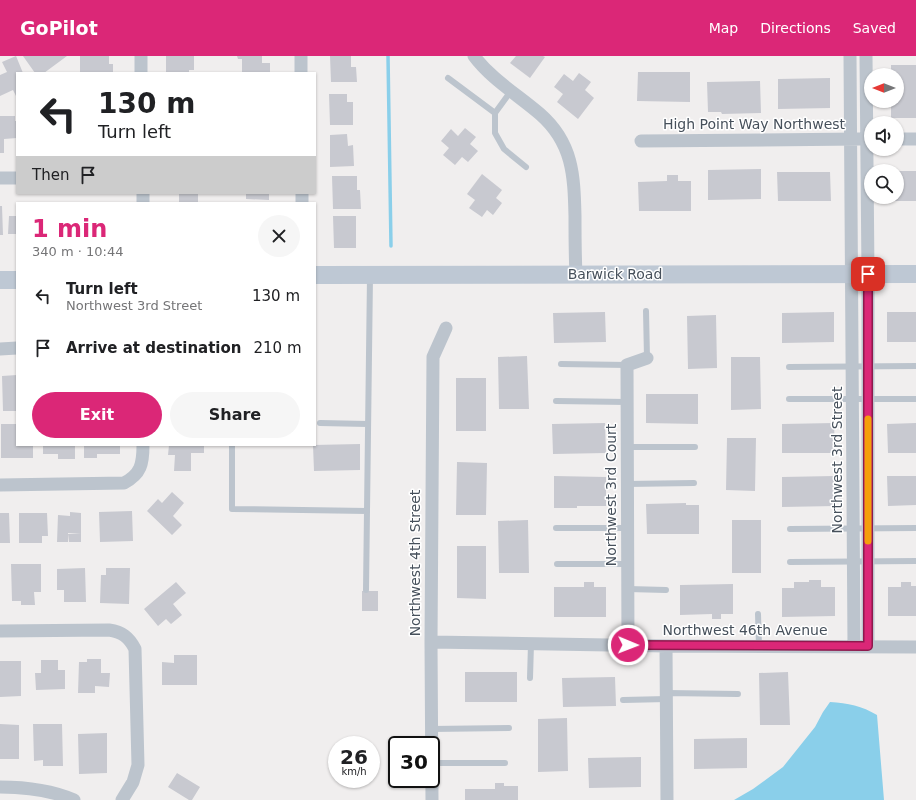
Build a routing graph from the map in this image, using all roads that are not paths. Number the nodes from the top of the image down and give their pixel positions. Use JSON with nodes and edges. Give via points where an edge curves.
{"nodes":[{"id":1,"x":141,"y":56,"type":"edge"},
{"id":2,"x":301,"y":56,"type":"edge"},
{"id":3,"x":474,"y":56,"type":"edge"},
{"id":4,"x":850,"y":56,"type":"edge"},
{"id":5,"x":866,"y":56,"type":"edge"},
{"id":6,"x":141,"y":72,"type":"edge"},
{"id":7,"x":301,"y":72,"type":"edge"},
{"id":8,"x":448,"y":78,"type":"dead end"},
{"id":9,"x":511,"y":91,"type":"junction"},
{"id":10,"x":495,"y":113,"type":"junction"},
{"id":11,"x":868,"y":116,"type":"edge"},
{"id":12,"x":851,"y":139,"type":"junction"},
{"id":13,"x":864,"y":139,"type":"edge"},
{"id":14,"x":904,"y":139,"type":"edge"},
{"id":15,"x":916,"y":139,"type":"edge"},
{"id":16,"x":641,"y":141,"type":"dead end"},
{"id":17,"x":868,"y":156,"type":"edge"},
{"id":18,"x":526,"y":167,"type":"dead end"},
{"id":19,"x":0,"y":178,"type":"edge"},
{"id":20,"x":16,"y":178,"type":"edge"},
{"id":21,"x":576,"y":274,"type":"junction"},
{"id":22,"x":860,"y":274,"type":"junction"},
{"id":23,"x":916,"y":274,"type":"edge"},
{"id":24,"x":370,"y":275,"type":"junction"},
{"id":25,"x":316,"y":276,"type":"edge"},
{"id":26,"x":0,"y":280,"type":"edge"},
{"id":27,"x":16,"y":280,"type":"edge"},
{"id":28,"x":646,"y":311,"type":"dead end"},
{"id":29,"x":446,"y":328,"type":"dead end"},
{"id":30,"x":16,"y":348,"type":"edge"},
{"id":31,"x":0,"y":349,"type":"edge"},
{"id":32,"x":647,"y":358,"type":"joint"},
{"id":33,"x":561,"y":364,"type":"dead end"},
{"id":34,"x":627,"y":365,"type":"junction"},
{"id":35,"x":852,"y":366,"type":"junction"},
{"id":36,"x":868,"y":366,"type":"junction"},
{"id":37,"x":916,"y":366,"type":"edge"},
{"id":38,"x":789,"y":367,"type":"dead end"},
{"id":39,"x":789,"y":399,"type":"dead end"},
{"id":40,"x":852,"y":399,"type":"junction"},
{"id":41,"x":868,"y":399,"type":"junction"},
{"id":42,"x":916,"y":399,"type":"edge"},
{"id":43,"x":556,"y":401,"type":"dead end"},
{"id":44,"x":627,"y":402,"type":"junction"},
{"id":45,"x":320,"y":423,"type":"dead end"},
{"id":46,"x":368,"y":424,"type":"junction"},
{"id":47,"x":143,"y":446,"type":"edge"},
{"id":48,"x":232,"y":446,"type":"edge"},
{"id":49,"x":627,"y":448,"type":"junction"},
{"id":50,"x":695,"y":448,"type":"dead end"},
{"id":51,"x":694,"y":483,"type":"dead end"},
{"id":52,"x":627,"y":484,"type":"junction"},
{"id":53,"x":0,"y":485,"type":"edge"},
{"id":54,"x":367,"y":511,"type":"junction"},
{"id":55,"x":556,"y":528,"type":"dead end"},
{"id":56,"x":627,"y":528,"type":"junction"},
{"id":57,"x":853,"y":528,"type":"junction"},
{"id":58,"x":868,"y":528,"type":"junction"},
{"id":59,"x":916,"y":528,"type":"edge"},
{"id":60,"x":790,"y":529,"type":"dead end"},
{"id":61,"x":916,"y":561,"type":"edge"},
{"id":62,"x":790,"y":562,"type":"dead end"},
{"id":63,"x":853,"y":562,"type":"junction"},
{"id":64,"x":868,"y":562,"type":"junction"},
{"id":65,"x":558,"y":564,"type":"dead end"},
{"id":66,"x":627,"y":564,"type":"junction"},
{"id":67,"x":366,"y":590,"type":"dead end"},
{"id":68,"x":628,"y":590,"type":"junction"},
{"id":69,"x":666,"y":590,"type":"dead end"},
{"id":70,"x":758,"y":614,"type":"dead end"},
{"id":71,"x":0,"y":632,"type":"edge"},
{"id":72,"x":430,"y":642,"type":"junction"},
{"id":73,"x":531,"y":644,"type":"junction"},
{"id":74,"x":628,"y":645,"type":"junction"},
{"id":75,"x":666,"y":646,"type":"junction"},
{"id":76,"x":759,"y":646,"type":"junction"},
{"id":77,"x":854,"y":646,"type":"junction"},
{"id":78,"x":868,"y":646,"type":"junction"},
{"id":79,"x":916,"y":647,"type":"edge"},
{"id":80,"x":530,"y":678,"type":"dead end"},
{"id":81,"x":738,"y":694,"type":"dead end"},
{"id":82,"x":667,"y":696,"type":"junction"},
{"id":83,"x":623,"y":700,"type":"dead end"},
{"id":84,"x":509,"y":728,"type":"dead end"},
{"id":85,"x":431,"y":729,"type":"junction"},
{"id":86,"x":431,"y":736,"type":"edge"},
{"id":87,"x":440,"y":763,"type":"edge"},
{"id":88,"x":505,"y":763,"type":"dead end"},
{"id":89,"x":0,"y":787,"type":"edge"},
{"id":90,"x":432,"y":788,"type":"edge"},
{"id":91,"x":74,"y":800,"type":"edge"},
{"id":92,"x":122,"y":800,"type":"edge"},
{"id":93,"x":432,"y":800,"type":"edge"},
{"id":94,"x":667,"y":800,"type":"edge"}],
"edges":[{"from":1,"to":6,"type":"street"},
{"from":2,"to":7,"type":"street"},
{"from":3,"to":9,"type":"street","via":[[491,75]]},
{"from":4,"to":12,"type":"street"},
{"from":5,"to":11,"type":"street"},
{"from":8,"to":10,"type":"lane"},
{"from":9,"to":10,"type":"lane"},
{"from":9,"to":21,"type":"street","via":[[552,127],[569,156],[573,172]]},
{"from":10,"to":18,"type":"lane","via":[[495,133],[504,149]]},
{"from":12,"to":13,"type":"street","name":"High Point Way Northwest"},
{"from":12,"to":16,"type":"street","name":"High Point Way Northwest"},
{"from":12,"to":22,"type":"street"},
{"from":14,"to":15,"type":"street"},
{"from":17,"to":22,"type":"street"},
{"from":19,"to":20,"type":"street"},
{"from":21,"to":22,"type":"street","name":"Barwick Road"},
{"from":21,"to":24,"type":"street","name":"Barwick Road"},
{"from":22,"to":23,"type":"street","name":"Barwick Road"},
{"from":22,"to":35,"type":"street","name":"Northwest 3rd Street"},
{"from":22,"to":36,"type":"street"},
{"from":24,"to":25,"type":"street","name":"Barwick Road"},
{"from":24,"to":46,"type":"lane"},
{"from":26,"to":27,"type":"street"},
{"from":28,"to":32,"type":"lane"},
{"from":29,"to":72,"type":"street","name":"Northwest 4th Street","via":[[433,357]]},
{"from":30,"to":31,"type":"street"},
{"from":32,"to":34,"type":"street"},
{"from":33,"to":34,"type":"lane"},
{"from":34,"to":44,"type":"street","name":"Northwest 3rd Court"},
{"from":35,"to":36,"type":"lane"},
{"from":35,"to":38,"type":"lane"},
{"from":35,"to":40,"type":"street","name":"Northwest 3rd Street"},
{"from":36,"to":37,"type":"lane"},
{"from":36,"to":41,"type":"street"},
{"from":39,"to":40,"type":"lane"},
{"from":40,"to":41,"type":"lane"},
{"from":40,"to":57,"type":"street","name":"Northwest 3rd Street"},
{"from":41,"to":42,"type":"lane"},
{"from":41,"to":58,"type":"street"},
{"from":43,"to":44,"type":"lane"},
{"from":44,"to":49,"type":"street","name":"Northwest 3rd Court"},
{"from":45,"to":46,"type":"lane"},
{"from":46,"to":54,"type":"lane"},
{"from":47,"to":53,"type":"street","via":[[142,465],[138,472],[124,483]]},
{"from":48,"to":54,"type":"lane","via":[[232,509]]},
{"from":49,"to":50,"type":"lane"},
{"from":49,"to":52,"type":"street","name":"Northwest 3rd Court"},
{"from":51,"to":52,"type":"lane"},
{"from":52,"to":56,"type":"street","name":"Northwest 3rd Court"},
{"from":54,"to":67,"type":"lane"},
{"from":55,"to":56,"type":"lane"},
{"from":56,"to":66,"type":"street","name":"Northwest 3rd Court"},
{"from":57,"to":58,"type":"lane"},
{"from":57,"to":60,"type":"lane"},
{"from":57,"to":63,"type":"street","name":"Northwest 3rd Street"},
{"from":58,"to":59,"type":"lane"},
{"from":58,"to":64,"type":"street"},
{"from":61,"to":64,"type":"lane"},
{"from":62,"to":63,"type":"lane"},
{"from":63,"to":64,"type":"lane"},
{"from":63,"to":77,"type":"street","name":"Northwest 3rd Street"},
{"from":64,"to":78,"type":"street"},
{"from":65,"to":66,"type":"lane"},
{"from":66,"to":68,"type":"street","name":"Northwest 3rd Court"},
{"from":68,"to":69,"type":"lane"},
{"from":68,"to":74,"type":"street","name":"Northwest 3rd Court"},
{"from":70,"to":76,"type":"lane"},
{"from":71,"to":92,"type":"street","via":[[109,630],[118,631],[132,642],[135,649],[138,765],[133,782]]},
{"from":72,"to":73,"type":"street","name":"Northwest 46th Avenue"},
{"from":72,"to":85,"type":"street","name":"Northwest 4th Street"},
{"from":73,"to":74,"type":"street","name":"Northwest 46th Avenue"},
{"from":73,"to":80,"type":"lane"},
{"from":74,"to":75,"type":"street","name":"Northwest 46th Avenue"},
{"from":75,"to":76,"type":"street","name":"Northwest 46th Avenue"},
{"from":75,"to":82,"type":"street"},
{"from":76,"to":77,"type":"street","name":"Northwest 46th Avenue"},
{"from":77,"to":78,"type":"street","name":"Northwest 46th Avenue"},
{"from":78,"to":79,"type":"street","name":"Northwest 46th Avenue"},
{"from":81,"to":82,"type":"lane"},
{"from":82,"to":83,"type":"lane"},
{"from":82,"to":94,"type":"street"},
{"from":84,"to":85,"type":"lane"},
{"from":85,"to":86,"type":"street","name":"Northwest 4th Street"},
{"from":87,"to":88,"type":"lane"},
{"from":89,"to":91,"type":"street","via":[[43,791]]},
{"from":90,"to":93,"type":"street","name":"Northwest 4th Street"}]}
